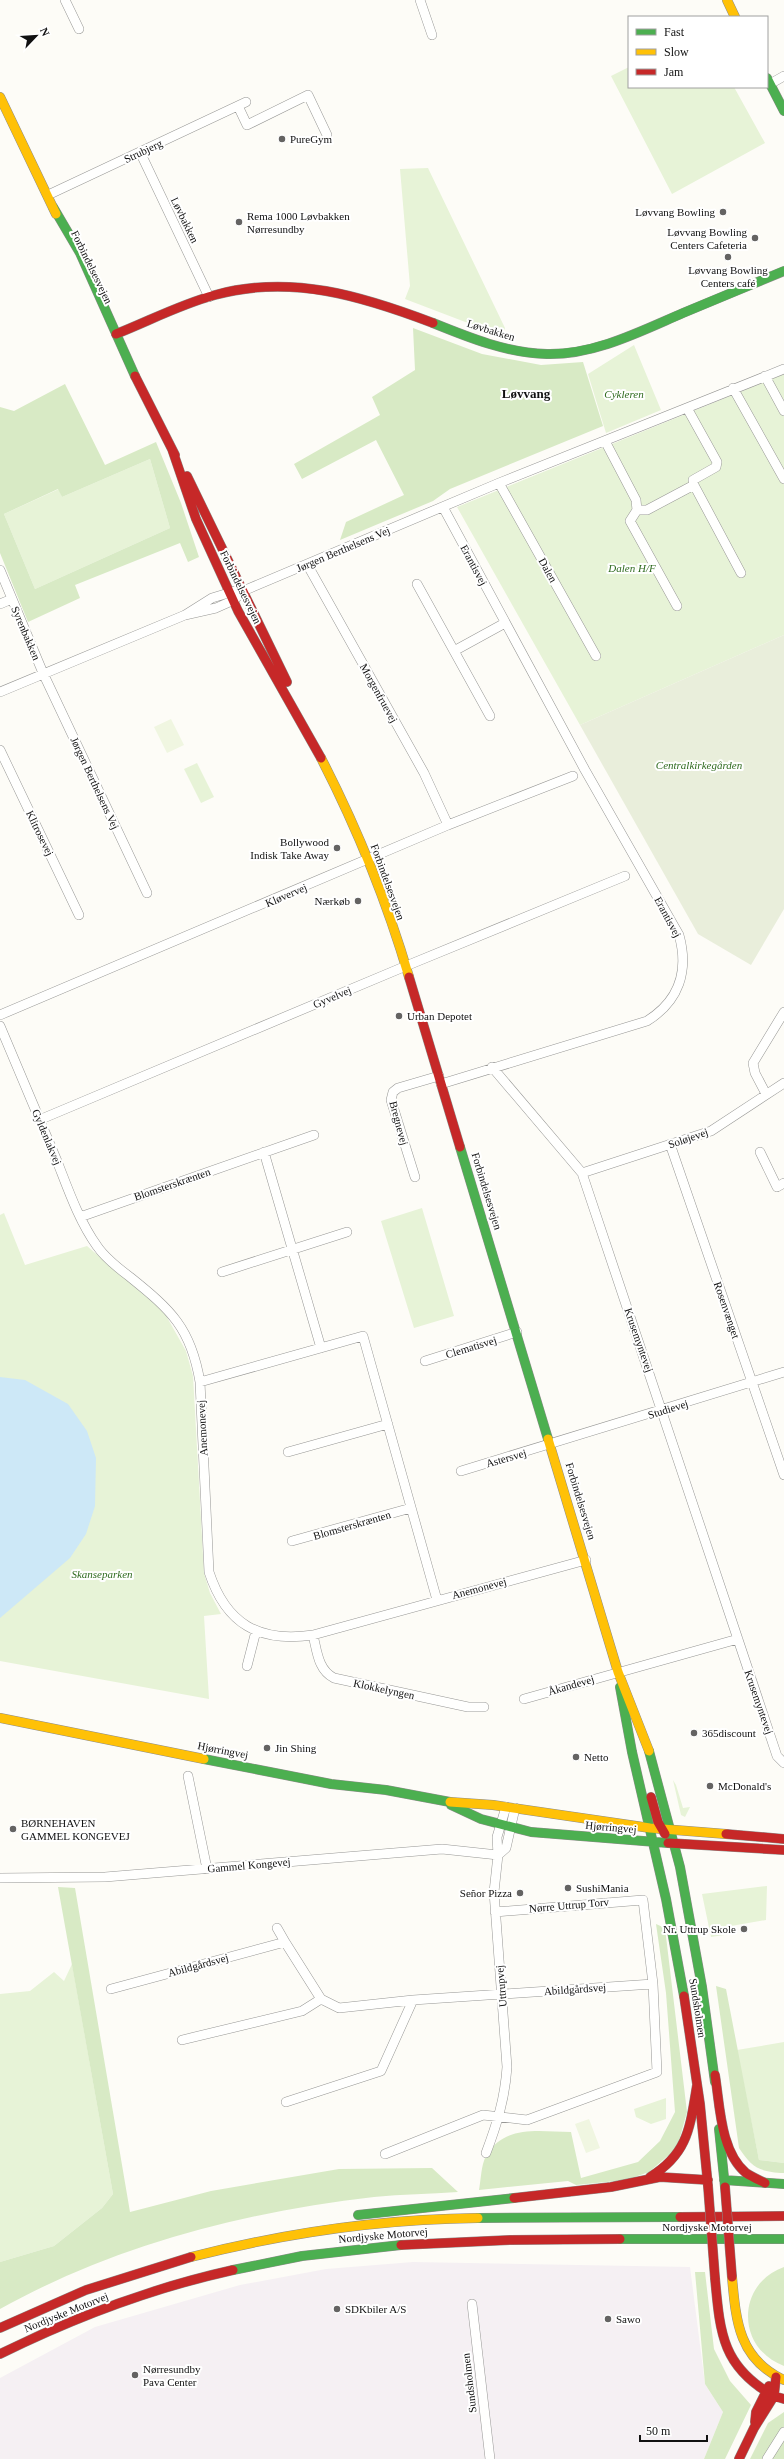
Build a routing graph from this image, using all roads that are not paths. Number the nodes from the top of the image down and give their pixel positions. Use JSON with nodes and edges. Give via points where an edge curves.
{"nodes":[{"id":1,"x":66,"y":0,"type":"edge"},
{"id":2,"x":420,"y":0,"type":"edge"},
{"id":3,"x":727,"y":0,"type":"edge"},
{"id":4,"x":735,"y":16,"type":"edge"},
{"id":5,"x":79,"y":30,"type":"dead end"},
{"id":6,"x":432,"y":36,"type":"dead end"},
{"id":7,"x":784,"y":76,"type":"edge"},
{"id":8,"x":768,"y":81,"type":"edge"},
{"id":9,"x":0,"y":97,"type":"edge"},
{"id":10,"x":784,"y":111,"type":"edge"},
{"id":11,"x":327,"y":135,"type":"dead end"},
{"id":12,"x":140,"y":152,"type":"junction"},
{"id":13,"x":48,"y":195,"type":"junction"},
{"id":14,"x":784,"y":271,"type":"edge"},
{"id":15,"x":208,"y":297,"type":"junction"},
{"id":16,"x":116,"y":334,"type":"junction"},
{"id":17,"x":784,"y":369,"type":"edge"},
{"id":18,"x":765,"y":376,"type":"junction"},
{"id":19,"x":733,"y":388,"type":"junction"},
{"id":20,"x":687,"y":408,"type":"junction"},
{"id":21,"x":784,"y":411,"type":"edge"},
{"id":22,"x":605,"y":441,"type":"junction"},
{"id":23,"x":172,"y":449,"type":"junction"},
{"id":24,"x":784,"y":479,"type":"edge"},
{"id":25,"x":499,"y":483,"type":"junction"},
{"id":26,"x":694,"y":485,"type":"junction"},
{"id":27,"x":443,"y":507,"type":"junction"},
{"id":28,"x":637,"y":510,"type":"junction"},
{"id":29,"x":307,"y":564,"type":"junction"},
{"id":30,"x":0,"y":570,"type":"edge"},
{"id":31,"x":741,"y":573,"type":"dead end"},
{"id":32,"x":417,"y":584,"type":"dead end"},
{"id":33,"x":229,"y":591,"type":"junction"},
{"id":34,"x":243,"y":591,"type":"junction"},
{"id":35,"x":12,"y":599,"type":"junction"},
{"id":36,"x":234,"y":600,"type":"junction"},
{"id":37,"x":0,"y":604,"type":"edge"},
{"id":38,"x":677,"y":606,"type":"dead end"},
{"id":39,"x":185,"y":615,"type":"junction"},
{"id":40,"x":505,"y":623,"type":"junction"},
{"id":41,"x":454,"y":651,"type":"junction"},
{"id":42,"x":596,"y":656,"type":"dead end"},
{"id":43,"x":43,"y":673,"type":"junction"},
{"id":44,"x":0,"y":692,"type":"edge"},
{"id":45,"x":490,"y":716,"type":"dead end"},
{"id":46,"x":306,"y":728,"type":"junction"},
{"id":47,"x":0,"y":750,"type":"edge"},
{"id":48,"x":573,"y":776,"type":"dead end"},
{"id":49,"x":448,"y":826,"type":"junction"},
{"id":50,"x":368,"y":860,"type":"junction"},
{"id":51,"x":625,"y":876,"type":"dead end"},
{"id":52,"x":147,"y":893,"type":"dead end"},
{"id":53,"x":79,"y":915,"type":"dead end"},
{"id":54,"x":406,"y":966,"type":"junction"},
{"id":55,"x":784,"y":1012,"type":"edge"},
{"id":56,"x":0,"y":1015,"type":"edge"},
{"id":57,"x":0,"y":1026,"type":"edge"},
{"id":58,"x":492,"y":1068,"type":"junction"},
{"id":59,"x":440,"y":1080,"type":"junction"},
{"id":60,"x":784,"y":1082,"type":"edge"},
{"id":61,"x":766,"y":1094,"type":"junction"},
{"id":62,"x":40,"y":1120,"type":"junction"},
{"id":63,"x":314,"y":1135,"type":"dead end"},
{"id":64,"x":670,"y":1144,"type":"junction"},
{"id":65,"x":264,"y":1152,"type":"junction"},
{"id":66,"x":760,"y":1152,"type":"dead end"},
{"id":67,"x":582,"y":1173,"type":"junction"},
{"id":68,"x":415,"y":1177,"type":"dead end"},
{"id":69,"x":784,"y":1183,"type":"edge"},
{"id":70,"x":80,"y":1217,"type":"junction"},
{"id":71,"x":347,"y":1232,"type":"dead end"},
{"id":72,"x":97,"y":1246,"type":"joint"},
{"id":73,"x":292,"y":1250,"type":"junction"},
{"id":74,"x":222,"y":1272,"type":"dead end"},
{"id":75,"x":517,"y":1332,"type":"junction"},
{"id":76,"x":321,"y":1348,"type":"junction"},
{"id":77,"x":425,"y":1361,"type":"dead end"},
{"id":78,"x":784,"y":1372,"type":"edge"},
{"id":79,"x":200,"y":1382,"type":"junction"},
{"id":80,"x":752,"y":1383,"type":"junction"},
{"id":81,"x":663,"y":1410,"type":"junction"},
{"id":82,"x":388,"y":1424,"type":"junction"},
{"id":83,"x":551,"y":1444,"type":"junction"},
{"id":84,"x":288,"y":1452,"type":"dead end"},
{"id":85,"x":461,"y":1471,"type":"dead end"},
{"id":86,"x":784,"y":1475,"type":"edge"},
{"id":87,"x":411,"y":1508,"type":"junction"},
{"id":88,"x":292,"y":1541,"type":"dead end"},
{"id":89,"x":586,"y":1560,"type":"junction"},
{"id":90,"x":436,"y":1600,"type":"junction"},
{"id":91,"x":256,"y":1631,"type":"junction"},
{"id":92,"x":313,"y":1635,"type":"junction"},
{"id":93,"x":738,"y":1639,"type":"junction"},
{"id":94,"x":247,"y":1666,"type":"dead end"},
{"id":95,"x":618,"y":1672,"type":"junction"},
{"id":96,"x":524,"y":1699,"type":"dead end"},
{"id":97,"x":484,"y":1707,"type":"dead end"},
{"id":98,"x":0,"y":1718,"type":"edge"},
{"id":99,"x":640,"y":1723,"type":"junction"},
{"id":100,"x":626,"y":1728,"type":"junction"},
{"id":101,"x":628,"y":1739,"type":"junction"},
{"id":102,"x":784,"y":1763,"type":"edge"},
{"id":103,"x":188,"y":1776,"type":"dead end"},
{"id":104,"x":442,"y":1802,"type":"junction"},
{"id":105,"x":511,"y":1808,"type":"junction"},
{"id":106,"x":499,"y":1825,"type":"junction"},
{"id":107,"x":511,"y":1827,"type":"junction"},
{"id":108,"x":648,"y":1828,"type":"junction"},
{"id":109,"x":666,"y":1829,"type":"junction"},
{"id":110,"x":784,"y":1839,"type":"edge"},
{"id":111,"x":653,"y":1842,"type":"junction"},
{"id":112,"x":673,"y":1843,"type":"junction"},
{"id":113,"x":784,"y":1850,"type":"edge"},
{"id":114,"x":498,"y":1855,"type":"junction"},
{"id":115,"x":207,"y":1869,"type":"junction"},
{"id":116,"x":0,"y":1878,"type":"edge"},
{"id":117,"x":494,"y":1912,"type":"junction"},
{"id":118,"x":277,"y":1928,"type":"dead end"},
{"id":119,"x":285,"y":1942,"type":"junction"},
{"id":120,"x":653,"y":1984,"type":"junction"},
{"id":121,"x":111,"y":1989,"type":"dead end"},
{"id":122,"x":502,"y":1994,"type":"junction"},
{"id":123,"x":321,"y":1998,"type":"junction"},
{"id":124,"x":413,"y":2000,"type":"junction"},
{"id":125,"x":182,"y":2040,"type":"dead end"},
{"id":126,"x":715,"y":2075,"type":"junction"},
{"id":127,"x":697,"y":2085,"type":"junction"},
{"id":128,"x":286,"y":2102,"type":"dead end"},
{"id":129,"x":500,"y":2116,"type":"junction"},
{"id":130,"x":486,"y":2153,"type":"dead end"},
{"id":131,"x":385,"y":2154,"type":"dead end"},
{"id":132,"x":645,"y":2180,"type":"junction"},
{"id":133,"x":765,"y":2182,"type":"junction"},
{"id":134,"x":708,"y":2183,"type":"junction"},
{"id":135,"x":725,"y":2184,"type":"junction"},
{"id":136,"x":784,"y":2184,"type":"edge"},
{"id":137,"x":784,"y":2216,"type":"edge"},
{"id":138,"x":345,"y":2217,"type":"dead end"},
{"id":139,"x":294,"y":2225,"type":"dead end"},
{"id":140,"x":784,"y":2239,"type":"edge"},
{"id":141,"x":705,"y":2249,"type":"dead end"},
{"id":142,"x":736,"y":2249,"type":"dead end"},
{"id":143,"x":344,"y":2250,"type":"junction"},
{"id":144,"x":507,"y":2250,"type":"dead end"},
{"id":145,"x":203,"y":2254,"type":"junction"},
{"id":146,"x":472,"y":2304,"type":"dead end"},
{"id":147,"x":0,"y":2328,"type":"edge"},
{"id":148,"x":0,"y":2354,"type":"edge"},
{"id":149,"x":780,"y":2379,"type":"edge"},
{"id":150,"x":765,"y":2392,"type":"junction"},
{"id":151,"x":774,"y":2396,"type":"junction"},
{"id":152,"x":784,"y":2399,"type":"edge"},
{"id":153,"x":754,"y":2428,"type":"junction"},
{"id":154,"x":784,"y":2432,"type":"edge"},
{"id":155,"x":490,"y":2459,"type":"edge"},
{"id":156,"x":739,"y":2459,"type":"edge"},
{"id":157,"x":767,"y":2459,"type":"edge"}],
"edges":[{"from":1,"to":5,"type":"street"},
{"from":2,"to":6,"type":"street"},
{"from":3,"to":4,"type":"main road"},
{"from":7,"to":8,"type":"street"},
{"from":8,"to":10,"type":"main road"},
{"from":9,"to":13,"type":"main road","name":"Forbindelsesvejen"},
{"from":11,"to":12,"type":"street","name":"Strubjerg","via":[[308,95],[247,125],[242,104]]},
{"from":12,"to":13,"type":"street","name":"Strubjerg"},
{"from":12,"to":15,"type":"street","name":"Løvbakken"},
{"from":13,"to":16,"type":"main road","name":"Forbindelsesvejen","via":[[62,233],[99,311]]},
{"from":14,"to":15,"type":"main road","name":"Løvbakken","via":[[603,346],[548,354],[490,345],[378,302],[339,290],[279,286],[251,288]]},
{"from":15,"to":16,"type":"main road","name":"Løvbakken"},
{"from":16,"to":23,"type":"main road","name":"Forbindelsesvejen"},
{"from":17,"to":18,"type":"street"},
{"from":18,"to":19,"type":"street"},
{"from":18,"to":21,"type":"street"},
{"from":19,"to":20,"type":"street"},
{"from":19,"to":24,"type":"street"},
{"from":20,"to":22,"type":"street"},
{"from":20,"to":26,"type":"street","via":[[717,462],[716,467],[693,480]]},
{"from":22,"to":25,"type":"street"},
{"from":22,"to":28,"type":"street","via":[[636,500]]},
{"from":23,"to":33,"type":"main road","name":"Forbindelsesvejen","via":[[196,519]]},
{"from":23,"to":34,"type":"main road","name":"Forbindelsesvejen","via":[[195,489]]},
{"from":25,"to":27,"type":"street"},
{"from":25,"to":42,"type":"street","name":"Dalen"},
{"from":26,"to":28,"type":"street","via":[[647,510]]},
{"from":26,"to":31,"type":"street"},
{"from":27,"to":29,"type":"street","name":"Jørgen Berthelsens Vej"},
{"from":27,"to":40,"type":"street","name":"Erantisvej"},
{"from":28,"to":38,"type":"street","via":[[630,521]]},
{"from":29,"to":34,"type":"street","name":"Jørgen Berthelsens Vej"},
{"from":29,"to":49,"type":"street","name":"Morgenfruevej","via":[[424,773]]},
{"from":30,"to":35,"type":"street","name":"Syrenbakken"},
{"from":32,"to":41,"type":"street"},
{"from":33,"to":34,"type":"street","name":"Jørgen Berthelsens Vej"},
{"from":33,"to":36,"type":"main road","name":"Forbindelsesvejen"},
{"from":33,"to":39,"type":"street","name":"Jørgen Berthelsens Vej"},
{"from":34,"to":36,"type":"street","name":"Jørgen Berthelsens Vej"},
{"from":34,"to":46,"type":"main road","name":"Forbindelsesvejen","via":[[288,682]]},
{"from":35,"to":37,"type":"street"},
{"from":35,"to":43,"type":"street","name":"Syrenbakken"},
{"from":36,"to":39,"type":"street","name":"Jørgen Berthelsens Vej","via":[[216,608]]},
{"from":36,"to":46,"type":"main road","name":"Forbindelsesvejen"},
{"from":39,"to":43,"type":"street","name":"Jørgen Berthelsens Vej"},
{"from":40,"to":41,"type":"street"},
{"from":40,"to":58,"type":"street","name":"Erantisvej","via":[[679,935],[683,960],[678,989],[661,1013],[647,1021]]},
{"from":41,"to":45,"type":"street"},
{"from":43,"to":44,"type":"street","name":"Jørgen Berthelsens Vej"},
{"from":43,"to":52,"type":"street","name":"Jørgen Berthelsens Vej"},
{"from":46,"to":50,"type":"main road","name":"Forbindelsesvejen","via":[[347,809]]},
{"from":47,"to":53,"type":"street","name":"Klitrosevej"},
{"from":48,"to":49,"type":"street","name":"Kløvervej"},
{"from":49,"to":50,"type":"street","name":"Kløvervej"},
{"from":50,"to":54,"type":"main road","name":"Forbindelsesvejen"},
{"from":50,"to":56,"type":"street","name":"Kløvervej"},
{"from":51,"to":54,"type":"street","name":"Gyvelvej"},
{"from":54,"to":59,"type":"main road","name":"Forbindelsesvejen"},
{"from":54,"to":62,"type":"street","name":"Gyvelvej"},
{"from":55,"to":61,"type":"street","via":[[753,1063],[754,1073]]},
{"from":57,"to":62,"type":"street","name":"Gyldenlakvej"},
{"from":58,"to":59,"type":"street","name":"Erantisvej"},
{"from":58,"to":67,"type":"street","name":"Krusemyntevej"},
{"from":59,"to":68,"type":"street","name":"Bregnevej","via":[[398,1088],[393,1092],[391,1100]]},
{"from":59,"to":75,"type":"main road","name":"Forbindelsesvejen"},
{"from":60,"to":61,"type":"street","name":"Soløjevej"},
{"from":61,"to":64,"type":"street","name":"Soløjevej","via":[[710,1131]]},
{"from":62,"to":70,"type":"street","name":"Gyldenlakvej"},
{"from":63,"to":65,"type":"street","name":"Blomsterskrænten"},
{"from":64,"to":67,"type":"street","name":"Soløjevej"},
{"from":64,"to":80,"type":"street","name":"Rosenvænget"},
{"from":65,"to":70,"type":"street","name":"Blomsterskrænten"},
{"from":65,"to":73,"type":"street"},
{"from":66,"to":69,"type":"street","via":[[777,1187]]},
{"from":67,"to":81,"type":"street","name":"Krusemyntevej"},
{"from":70,"to":72,"type":"street","name":"Gyldenlakvej"},
{"from":71,"to":73,"type":"street"},
{"from":72,"to":79,"type":"street","name":"Anemonevej","via":[[112,1263],[165,1305],[180,1324],[196,1359]]},
{"from":73,"to":74,"type":"street"},
{"from":73,"to":76,"type":"street"},
{"from":75,"to":77,"type":"street","name":"Clematisvej"},
{"from":75,"to":83,"type":"main road","name":"Forbindelsesvejen"},
{"from":76,"to":79,"type":"street"},
{"from":76,"to":82,"type":"street","via":[[363,1336]]},
{"from":78,"to":80,"type":"street","name":"Studievej"},
{"from":79,"to":91,"type":"street","name":"Anemonevej","via":[[209,1572],[215,1591],[224,1606],[240,1622]]},
{"from":80,"to":81,"type":"street","name":"Studievej"},
{"from":80,"to":86,"type":"street","name":"Rosenvænget"},
{"from":81,"to":83,"type":"street","name":"Studievej"},
{"from":81,"to":93,"type":"street","name":"Krusemyntevej"},
{"from":82,"to":84,"type":"street"},
{"from":82,"to":87,"type":"street"},
{"from":83,"to":85,"type":"street","name":"Astersvej"},
{"from":83,"to":89,"type":"main road","name":"Forbindelsesvejen"},
{"from":87,"to":88,"type":"street","name":"Blomsterskrænten"},
{"from":87,"to":90,"type":"street"},
{"from":89,"to":90,"type":"street","name":"Anemonevej"},
{"from":89,"to":95,"type":"main road","name":"Forbindelsesvejen"},
{"from":90,"to":92,"type":"street","name":"Anemonevej"},
{"from":91,"to":92,"type":"street","name":"Anemonevej","via":[[277,1636]]},
{"from":91,"to":94,"type":"street"},
{"from":92,"to":97,"type":"street","name":"Klokkelyngen","via":[[326,1675],[468,1707]]},
{"from":93,"to":95,"type":"street"},
{"from":93,"to":102,"type":"street","name":"Krusemyntevej","via":[[777,1756]]},
{"from":95,"to":96,"type":"street","name":"Åkandevej"},
{"from":95,"to":99,"type":"main road","name":"Forbindelsesvejen"},
{"from":95,"to":100,"type":"main road","name":"Forbindelsesvejen"},
{"from":98,"to":104,"type":"main road","name":"Hjørringvej","via":[[331,1784],[386,1790]]},
{"from":99,"to":100,"type":"main road"},
{"from":99,"to":109,"type":"main road","name":"Forbindelsesvejen","via":[[656,1770]]},
{"from":100,"to":101,"type":"main road","name":"Forbindelsesvejen"},
{"from":101,"to":108,"type":"main road","name":"Forbindelsesvejen"},
{"from":101,"to":109,"type":"main road"},
{"from":103,"to":115,"type":"street"},
{"from":104,"to":105,"type":"main road","name":"Hjørringvej"},
{"from":104,"to":106,"type":"main road","name":"Hjørringvej"},
{"from":105,"to":106,"type":"street","name":"Uttrupvej"},
{"from":105,"to":107,"type":"street","name":"Uttrupvej"},
{"from":105,"to":108,"type":"main road","name":"Hjørringvej"},
{"from":106,"to":107,"type":"main road","name":"Hjørringvej"},
{"from":106,"to":114,"type":"street","name":"Uttrupvej","via":[[496,1845]]},
{"from":107,"to":111,"type":"main road","name":"Hjørringvej","via":[[563,1835]]},
{"from":107,"to":114,"type":"street","name":"Uttrupvej","via":[[506,1848]]},
{"from":108,"to":109,"type":"main road","name":"Hjørringvej"},
{"from":108,"to":111,"type":"main road","name":"Forbindelsesvejen"},
{"from":108,"to":112,"type":"main road"},
{"from":109,"to":110,"type":"main road","name":"Hjørringvej"},
{"from":109,"to":112,"type":"main road","name":"Forbindelsesvejen"},
{"from":111,"to":112,"type":"main road","name":"Hjørringvej"},
{"from":111,"to":127,"type":"main road","name":"Sundsholmen","via":[[676,1949]]},
{"from":112,"to":113,"type":"main road","name":"Hjørringvej"},
{"from":112,"to":126,"type":"main road","name":"Sundsholmen","via":[[702,1987]]},
{"from":114,"to":115,"type":"street","name":"Gammel Kongevej","via":[[442,1849]]},
{"from":114,"to":117,"type":"street","name":"Uttrupvej"},
{"from":115,"to":116,"type":"street","name":"Gammel Kongevej","via":[[105,1877]]},
{"from":117,"to":120,"type":"street","name":"Nørre Uttrup Torv","via":[[643,1900]]},
{"from":117,"to":122,"type":"street","name":"Uttrupvej"},
{"from":118,"to":119,"type":"street","name":"Abildgårdsvej"},
{"from":119,"to":121,"type":"street","name":"Abildgårdsvej"},
{"from":119,"to":123,"type":"street","name":"Abildgårdsvej"},
{"from":120,"to":122,"type":"street","name":"Abildgårdsvej"},
{"from":120,"to":129,"type":"street","via":[[657,2072],[527,2120]]},
{"from":122,"to":124,"type":"street","name":"Abildgårdsvej"},
{"from":122,"to":129,"type":"street","name":"Uttrupvej","via":[[507,2067]]},
{"from":123,"to":124,"type":"street","name":"Abildgårdsvej","via":[[339,2008]]},
{"from":123,"to":125,"type":"street","via":[[302,2011]]},
{"from":124,"to":128,"type":"street","via":[[381,2071]]},
{"from":126,"to":133,"type":"main road","via":[[726,2133],[735,2159],[743,2170]]},
{"from":126,"to":135,"type":"main road","name":"Sundsholmen"},
{"from":127,"to":132,"type":"main road","via":[[689,2134],[681,2151],[667,2166]]},
{"from":127,"to":134,"type":"main road","name":"Sundsholmen"},
{"from":129,"to":130,"type":"street","name":"Uttrupvej"},
{"from":129,"to":131,"type":"street","via":[[483,2115]]},
{"from":132,"to":134,"type":"main road","via":[[674,2177]]},
{"from":132,"to":138,"type":"main road","via":[[611,2187]]},
{"from":133,"to":135,"type":"main road"},
{"from":133,"to":136,"type":"main road"},
{"from":134,"to":135,"type":"main road"},
{"from":134,"to":150,"type":"main road","name":"Sundsholmen","bridge":true,"via":[[718,2315],[725,2348],[741,2374]]},
{"from":135,"to":149,"type":"main road","name":"Sundsholmen","bridge":true,"via":[[738,2330],[743,2343],[758,2364]]},
{"from":137,"to":145,"type":"main road","name":"Nordjyske Motorvej","via":[[427,2220],[366,2224],[303,2233]]},
{"from":139,"to":145,"type":"main road","via":[[252,2236]]},
{"from":140,"to":143,"type":"main road","name":"Nordjyske Motorvej","via":[[461,2241]]},
{"from":141,"to":142,"type":"main road"},
{"from":143,"to":144,"type":"main road"},
{"from":143,"to":148,"type":"main road","name":"Nordjyske Motorvej","via":[[263,2263],[153,2292],[85,2316]]},
{"from":145,"to":147,"type":"main road","name":"Nordjyske Motorvej","via":[[157,2266],[84,2292]]},
{"from":146,"to":155,"type":"street","name":"Sundsholmen"},
{"from":149,"to":150,"type":"main road"},
{"from":149,"to":151,"type":"main road"},
{"from":150,"to":151,"type":"main road","name":"Sundsholmen"},
{"from":150,"to":153,"type":"main road","via":[[756,2412]]},
{"from":151,"to":152,"type":"main road","name":"Sundsholmen"},
{"from":151,"to":153,"type":"main road"},
{"from":153,"to":156,"type":"main road"},
{"from":154,"to":157,"type":"street"}]}
